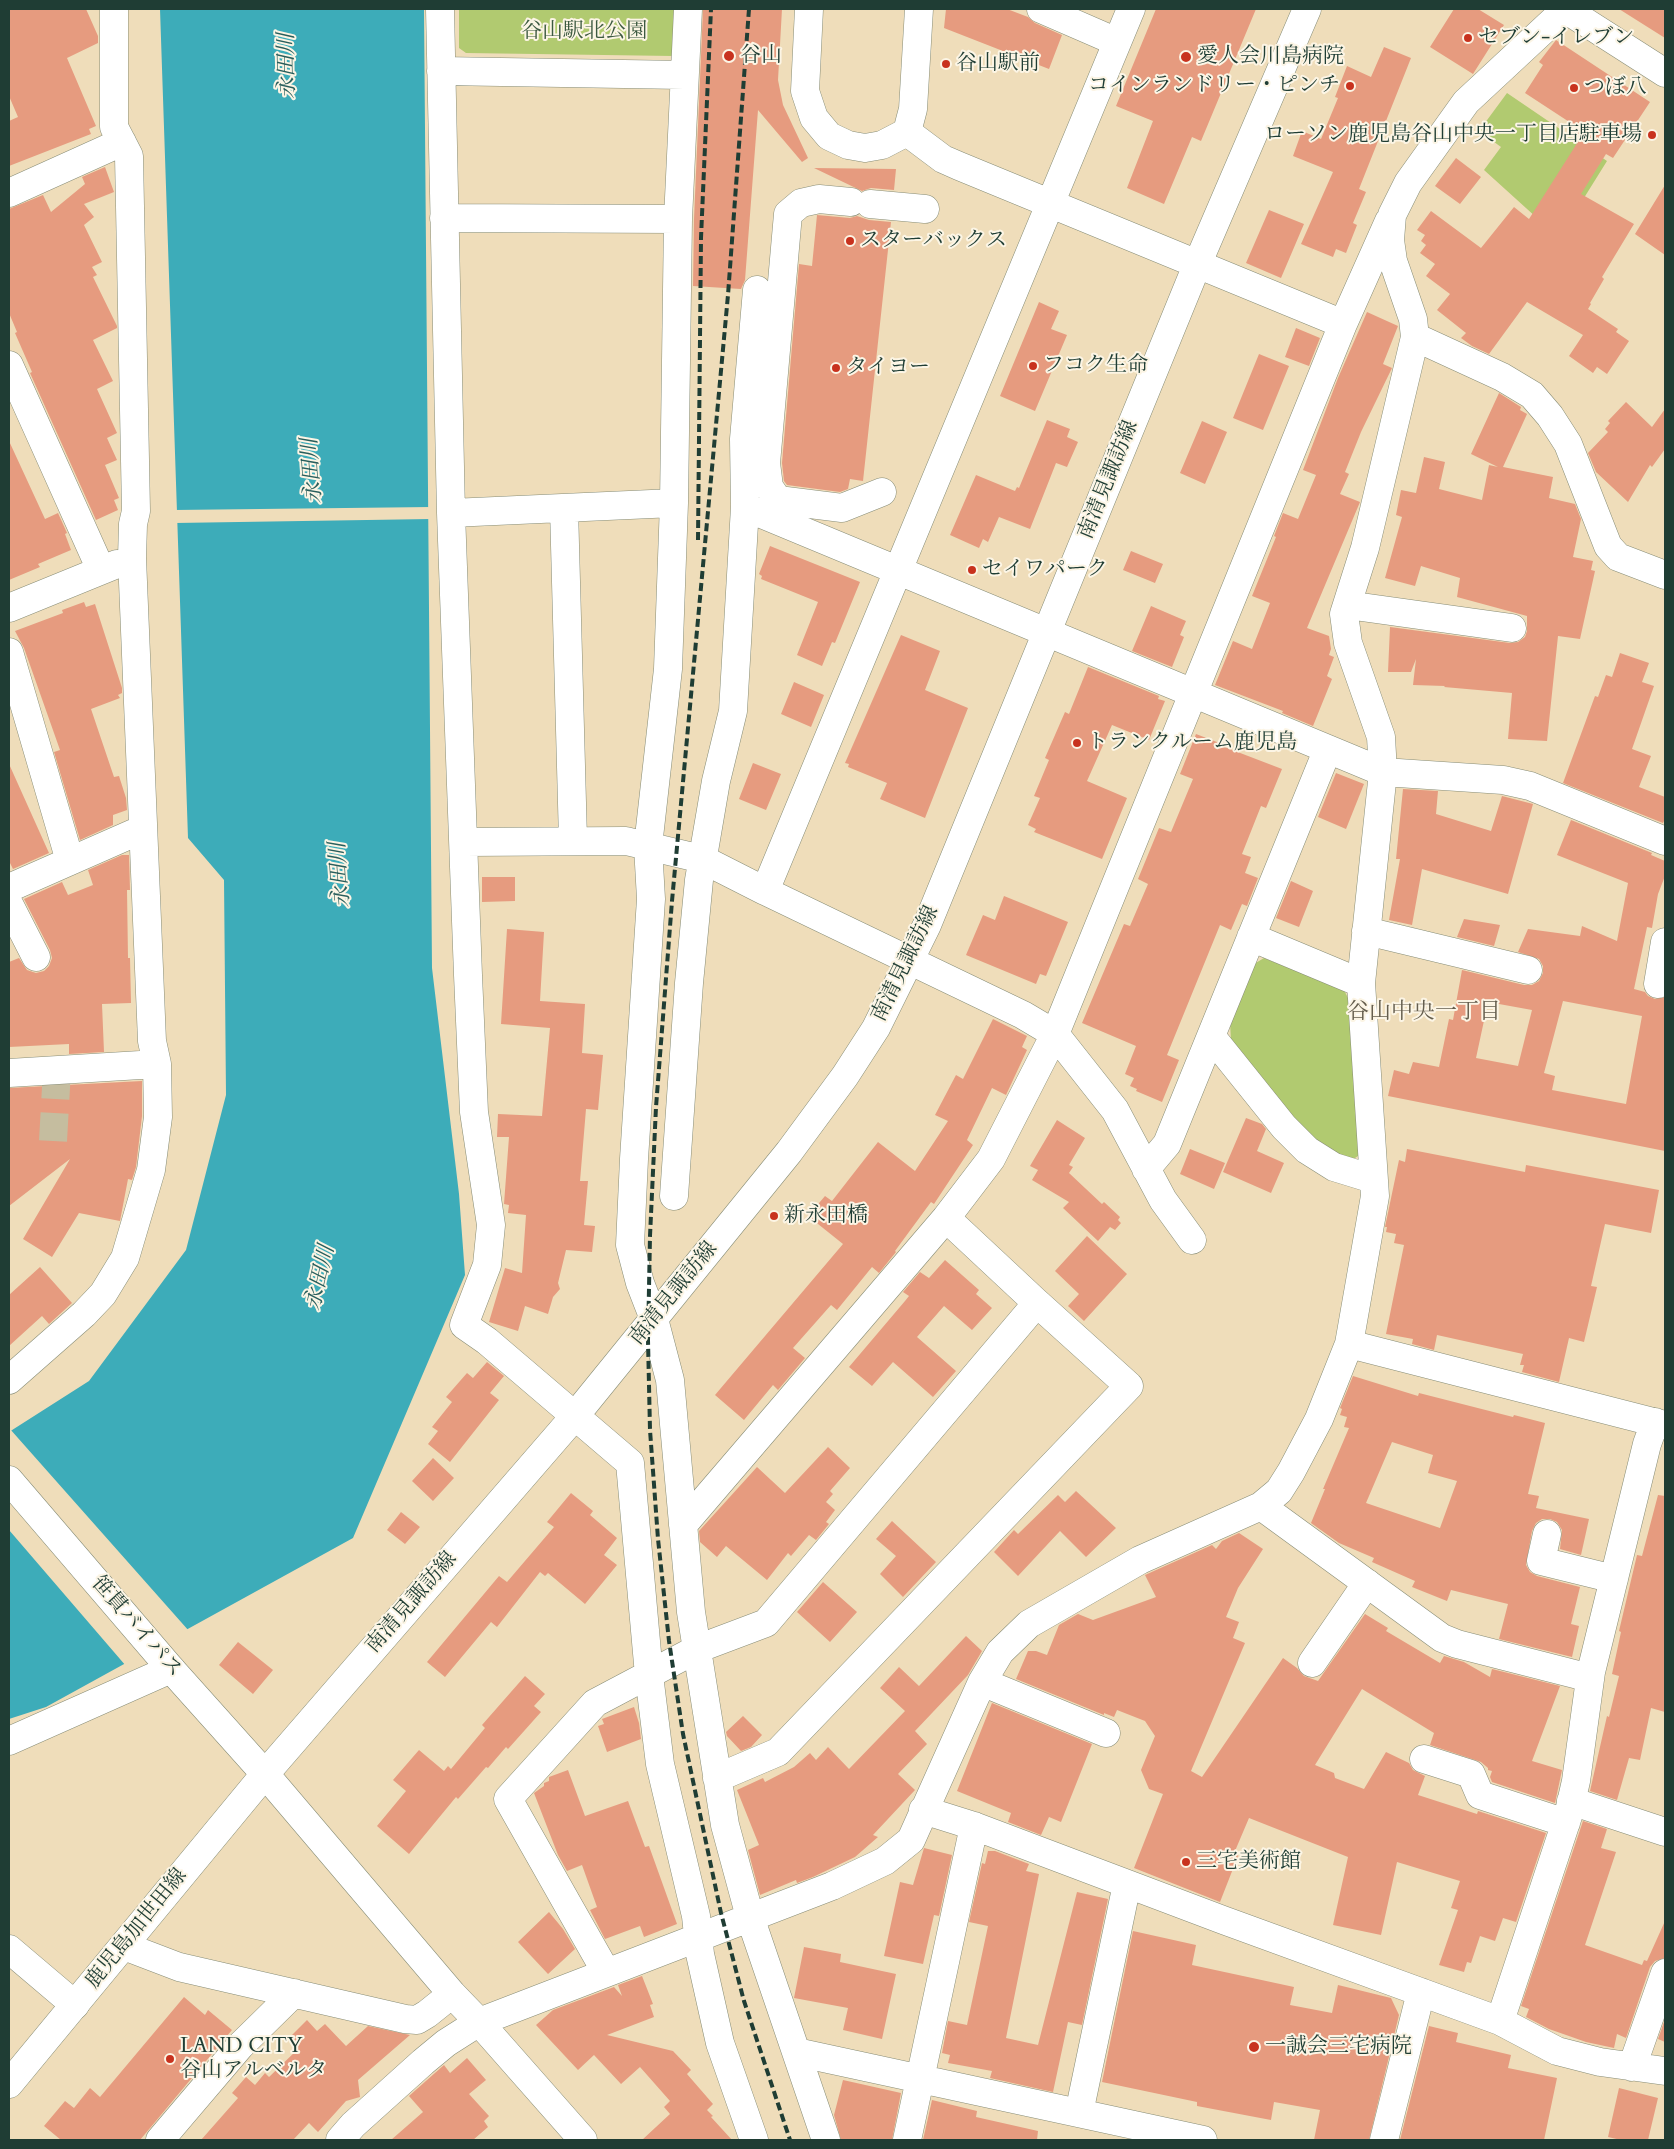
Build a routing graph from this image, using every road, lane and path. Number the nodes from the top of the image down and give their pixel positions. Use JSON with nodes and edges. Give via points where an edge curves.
{"nodes":[{"id":1,"x":114,"y":9,"type":"edge"},
{"id":2,"x":440,"y":9,"type":"edge"},
{"id":3,"x":688,"y":9,"type":"edge"},
{"id":4,"x":809,"y":9,"type":"edge"},
{"id":5,"x":919,"y":9,"type":"edge"},
{"id":6,"x":1041,"y":9,"type":"edge"},
{"id":7,"x":1131,"y":9,"type":"edge"},
{"id":8,"x":1307,"y":9,"type":"edge"},
{"id":9,"x":1566,"y":9,"type":"edge"},
{"id":10,"x":1118,"y":42,"type":"junction"},
{"id":11,"x":441,"y":72,"type":"junction"},
{"id":12,"x":1665,"y":72,"type":"edge"},
{"id":13,"x":684,"y":75,"type":"junction"},
{"id":14,"x":907,"y":132,"type":"junction"},
{"id":15,"x":122,"y":142,"type":"junction"},
{"id":16,"x":9,"y":192,"type":"edge"},
{"id":17,"x":1050,"y":204,"type":"junction"},
{"id":18,"x":925,"y":208,"type":"dead end"},
{"id":19,"x":1392,"y":215,"type":"junction"},
{"id":20,"x":444,"y":218,"type":"junction"},
{"id":21,"x":678,"y":219,"type":"junction"},
{"id":22,"x":1197,"y":265,"type":"junction"},
{"id":23,"x":757,"y":290,"type":"dead end"},
{"id":24,"x":1343,"y":324,"type":"junction"},
{"id":25,"x":1415,"y":337,"type":"junction"},
{"id":26,"x":12,"y":380,"type":"edge"},
{"id":27,"x":882,"y":492,"type":"dead end"},
{"id":28,"x":674,"y":503,"type":"junction"},
{"id":29,"x":745,"y":507,"type":"junction"},
{"id":30,"x":564,"y":508,"type":"junction"},
{"id":31,"x":451,"y":513,"type":"junction"},
{"id":32,"x":132,"y":558,"type":"junction"},
{"id":33,"x":101,"y":570,"type":"junction"},
{"id":34,"x":898,"y":570,"type":"junction"},
{"id":35,"x":1665,"y":575,"type":"edge"},
{"id":36,"x":1346,"y":606,"type":"junction"},
{"id":37,"x":9,"y":608,"type":"edge"},
{"id":38,"x":1512,"y":628,"type":"dead end"},
{"id":39,"x":1047,"y":633,"type":"junction"},
{"id":40,"x":9,"y":652,"type":"edge"},
{"id":41,"x":1193,"y":694,"type":"junction"},
{"id":42,"x":1327,"y":751,"type":"junction"},
{"id":43,"x":1383,"y":772,"type":"junction"},
{"id":44,"x":143,"y":829,"type":"junction"},
{"id":45,"x":573,"y":840,"type":"junction"},
{"id":46,"x":1665,"y":841,"type":"edge"},
{"id":47,"x":464,"y":842,"type":"junction"},
{"id":48,"x":648,"y":846,"type":"junction"},
{"id":49,"x":702,"y":859,"type":"junction"},
{"id":50,"x":70,"y":861,"type":"junction"},
{"id":51,"x":9,"y":888,"type":"edge"},
{"id":52,"x":765,"y":891,"type":"junction"},
{"id":53,"x":9,"y":904,"type":"edge"},
{"id":54,"x":1366,"y":931,"type":"junction"},
{"id":55,"x":1251,"y":937,"type":"junction"},
{"id":56,"x":1665,"y":942,"type":"edge"},
{"id":57,"x":36,"y":958,"type":"dead end"},
{"id":58,"x":911,"y":960,"type":"junction"},
{"id":59,"x":1528,"y":970,"type":"dead end"},
{"id":60,"x":1361,"y":983,"type":"junction"},
{"id":61,"x":1658,"y":984,"type":"dead end"},
{"id":62,"x":1055,"y":1034,"type":"junction"},
{"id":63,"x":1211,"y":1036,"type":"junction"},
{"id":64,"x":157,"y":1064,"type":"junction"},
{"id":65,"x":9,"y":1073,"type":"edge"},
{"id":66,"x":1146,"y":1168,"type":"junction"},
{"id":67,"x":1373,"y":1179,"type":"junction"},
{"id":68,"x":674,"y":1196,"type":"dead end"},
{"id":69,"x":946,"y":1218,"type":"junction"},
{"id":70,"x":1192,"y":1240,"type":"dead end"},
{"id":71,"x":1037,"y":1303,"type":"junction"},
{"id":72,"x":654,"y":1319,"type":"junction"},
{"id":73,"x":1349,"y":1344,"type":"junction"},
{"id":74,"x":9,"y":1380,"type":"edge"},
{"id":75,"x":574,"y":1417,"type":"junction"},
{"id":76,"x":1660,"y":1423,"type":"edge"},
{"id":77,"x":9,"y":1480,"type":"edge"},
{"id":78,"x":1261,"y":1506,"type":"junction"},
{"id":79,"x":683,"y":1525,"type":"junction"},
{"id":80,"x":1547,"y":1534,"type":"dead end"},
{"id":81,"x":1614,"y":1578,"type":"junction"},
{"id":82,"x":1367,"y":1583,"type":"junction"},
{"id":83,"x":697,"y":1649,"type":"junction"},
{"id":84,"x":1312,"y":1663,"type":"dead end"},
{"id":85,"x":171,"y":1669,"type":"junction"},
{"id":86,"x":649,"y":1675,"type":"junction"},
{"id":87,"x":1590,"y":1678,"type":"junction"},
{"id":88,"x":982,"y":1682,"type":"junction"},
{"id":89,"x":1106,"y":1733,"type":"dead end"},
{"id":90,"x":9,"y":1741,"type":"edge"},
{"id":91,"x":1424,"y":1760,"type":"dead end"},
{"id":92,"x":265,"y":1774,"type":"junction"},
{"id":93,"x":717,"y":1778,"type":"junction"},
{"id":94,"x":923,"y":1810,"type":"junction"},
{"id":95,"x":1569,"y":1812,"type":"junction"},
{"id":96,"x":974,"y":1826,"type":"junction"},
{"id":97,"x":1665,"y":1832,"type":"edge"},
{"id":98,"x":1127,"y":1884,"type":"junction"},
{"id":99,"x":750,"y":1918,"type":"junction"},
{"id":100,"x":698,"y":1936,"type":"junction"},
{"id":101,"x":124,"y":1946,"type":"junction"},
{"id":102,"x":9,"y":1949,"type":"edge"},
{"id":103,"x":606,"y":1972,"type":"junction"},
{"id":104,"x":1665,"y":1973,"type":"edge"},
{"id":105,"x":1420,"y":1992,"type":"junction"},
{"id":106,"x":294,"y":1993,"type":"junction"},
{"id":107,"x":452,"y":1994,"type":"junction"},
{"id":108,"x":75,"y":2005,"type":"junction"},
{"id":109,"x":1500,"y":2021,"type":"junction"},
{"id":110,"x":479,"y":2022,"type":"junction"},
{"id":111,"x":796,"y":2052,"type":"junction"},
{"id":112,"x":1632,"y":2067,"type":"junction"},
{"id":113,"x":1665,"y":2071,"type":"edge"},
{"id":114,"x":920,"y":2079,"type":"junction"},
{"id":115,"x":9,"y":2084,"type":"edge"},
{"id":116,"x":1079,"y":2113,"type":"junction"},
{"id":117,"x":353,"y":2135,"type":"edge"},
{"id":118,"x":160,"y":2140,"type":"edge"},
{"id":119,"x":583,"y":2140,"type":"edge"},
{"id":120,"x":754,"y":2140,"type":"edge"},
{"id":121,"x":826,"y":2140,"type":"edge"},
{"id":122,"x":907,"y":2140,"type":"edge"},
{"id":123,"x":1203,"y":2140,"type":"edge"},
{"id":124,"x":1384,"y":2140,"type":"edge"}],
"edges":[{"from":1,"to":15,"type":"main road","via":[[114,127]]},
{"from":2,"to":11,"type":"main road"},
{"from":3,"to":13,"type":"main road"},
{"from":4,"to":14,"type":"main road","via":[[805,91],[814,118],[829,136],[848,145],[865,148],[882,145]]},
{"from":5,"to":14,"type":"main road","via":[[913,109]]},
{"from":6,"to":10,"type":"main road"},
{"from":7,"to":10,"type":"main road"},
{"from":8,"to":22,"type":"main road","name":"南清見諏訪線"},
{"from":9,"to":12,"type":"main road"},
{"from":9,"to":19,"type":"main road","via":[[1466,102],[1408,183]]},
{"from":10,"to":17,"type":"main road"},
{"from":11,"to":13,"type":"main road"},
{"from":11,"to":20,"type":"main road"},
{"from":13,"to":21,"type":"main road"},
{"from":14,"to":17,"type":"main road","via":[[943,159]]},
{"from":15,"to":16,"type":"main road"},
{"from":15,"to":32,"type":"main road","via":[[129,156],[136,511]]},
{"from":17,"to":22,"type":"main road"},
{"from":17,"to":34,"type":"main road"},
{"from":18,"to":27,"type":"main road","via":[[819,199],[801,203],[788,214],[766,463],[769,487],[778,500],[842,508]]},
{"from":19,"to":24,"type":"main road"},
{"from":19,"to":25,"type":"main road","via":[[1390,240],[1393,260],[1413,319]]},
{"from":20,"to":21,"type":"main road"},
{"from":20,"to":31,"type":"main road"},
{"from":21,"to":28,"type":"main road"},
{"from":22,"to":24,"type":"main road"},
{"from":22,"to":39,"type":"main road","name":"南清見諏訪線"},
{"from":23,"to":29,"type":"main road","via":[[744,439]]},
{"from":24,"to":41,"type":"main road"},
{"from":25,"to":35,"type":"main road","via":[[1502,377],[1532,395],[1568,444],[1608,546],[1618,557]]},
{"from":25,"to":36,"type":"main road","via":[[1365,548]]},
{"from":26,"to":33,"type":"main road"},
{"from":28,"to":30,"type":"main road"},
{"from":28,"to":48,"type":"main road","via":[[668,669]]},
{"from":29,"to":34,"type":"main road"},
{"from":29,"to":49,"type":"main road","via":[[733,711]]},
{"from":30,"to":31,"type":"main road"},
{"from":30,"to":45,"type":"main road"},
{"from":31,"to":47,"type":"main road"},
{"from":32,"to":33,"type":"main road"},
{"from":32,"to":44,"type":"main road"},
{"from":33,"to":37,"type":"main road"},
{"from":34,"to":39,"type":"main road"},
{"from":34,"to":52,"type":"main road"},
{"from":36,"to":38,"type":"main road"},
{"from":36,"to":43,"type":"main road","via":[[1348,643],[1381,737]]},
{"from":39,"to":41,"type":"main road"},
{"from":39,"to":58,"type":"main road","name":"南清見諏訪線"},
{"from":40,"to":50,"type":"main road"},
{"from":41,"to":42,"type":"main road"},
{"from":41,"to":62,"type":"main road"},
{"from":42,"to":43,"type":"main road"},
{"from":42,"to":55,"type":"main road"},
{"from":43,"to":46,"type":"main road","via":[[1503,780],[1530,786]]},
{"from":43,"to":54,"type":"main road"},
{"from":44,"to":50,"type":"main road"},
{"from":44,"to":64,"type":"main road","via":[[152,1042]]},
{"from":45,"to":47,"type":"main road"},
{"from":45,"to":48,"type":"main road","via":[[626,841]]},
{"from":47,"to":75,"type":"main road","via":[[474,1112],[491,1225],[487,1265],[464,1325]]},
{"from":48,"to":49,"type":"main road"},
{"from":48,"to":72,"type":"main road","via":[[651,899],[630,1244]]},
{"from":49,"to":52,"type":"main road"},
{"from":49,"to":68,"type":"main road","via":[[689,983]]},
{"from":50,"to":51,"type":"main road"},
{"from":52,"to":58,"type":"main road"},
{"from":53,"to":57,"type":"main road"},
{"from":54,"to":59,"type":"main road"},
{"from":54,"to":60,"type":"main road"},
{"from":55,"to":60,"type":"main road"},
{"from":55,"to":63,"type":"main road"},
{"from":56,"to":61,"type":"main road"},
{"from":58,"to":62,"type":"main road","via":[[1023,1014]]},
{"from":58,"to":72,"type":"main road","name":"南清見諏訪線","via":[[876,1028],[845,1076],[789,1152]]},
{"from":60,"to":67,"type":"main road"},
{"from":62,"to":66,"type":"main road","via":[[1115,1110]]},
{"from":62,"to":69,"type":"main road","via":[[991,1159]]},
{"from":63,"to":66,"type":"main road","via":[[1167,1144]]},
{"from":63,"to":67,"type":"main road","via":[[1284,1127],[1307,1150],[1334,1167]]},
{"from":64,"to":65,"type":"main road"},
{"from":64,"to":74,"type":"main road","via":[[158,1117],[150,1170],[125,1258],[103,1294],[84,1314]]},
{"from":66,"to":70,"type":"main road"},
{"from":67,"to":73,"type":"main road","via":[[1375,1196]]},
{"from":69,"to":71,"type":"main road"},
{"from":69,"to":79,"type":"main road"},
{"from":71,"to":83,"type":"main road","via":[[766,1623]]},
{"from":71,"to":93,"type":"main road","via":[[1129,1386],[778,1752]]},
{"from":72,"to":75,"type":"main road","name":"南清見諏訪線"},
{"from":72,"to":79,"type":"main road","via":[[670,1380]]},
{"from":73,"to":76,"type":"main road"},
{"from":73,"to":78,"type":"main road","via":[[1322,1411],[1291,1472],[1279,1491]]},
{"from":75,"to":86,"type":"main road","via":[[630,1463]]},
{"from":75,"to":92,"type":"main road","name":"南清見諏訪線"},
{"from":76,"to":81,"type":"main road","via":[[1647,1444]]},
{"from":77,"to":85,"type":"main road","name":"笹貫バイパス"},
{"from":78,"to":82,"type":"main road"},
{"from":78,"to":88,"type":"main road","via":[[1140,1560],[1029,1624],[1000,1652]]},
{"from":79,"to":83,"type":"main road"},
{"from":80,"to":81,"type":"main road","via":[[1539,1571]]},
{"from":81,"to":87,"type":"main road"},
{"from":82,"to":84,"type":"main road"},
{"from":82,"to":87,"type":"main road","via":[[1442,1638],[1456,1644]]},
{"from":83,"to":86,"type":"main road"},
{"from":83,"to":93,"type":"main road"},
{"from":85,"to":90,"type":"main road"},
{"from":85,"to":92,"type":"main road","name":"笹貫バイパス"},
{"from":86,"to":100,"type":"main road","via":[[660,1764]]},
{"from":86,"to":103,"type":"main road","via":[[595,1703],[508,1799]]},
{"from":87,"to":95,"type":"main road"},
{"from":88,"to":89,"type":"main road"},
{"from":88,"to":94,"type":"main road"},
{"from":91,"to":95,"type":"main road","via":[[1471,1774],[1480,1795]]},
{"from":92,"to":101,"type":"main road","name":"鹿児島加世田線"},
{"from":92,"to":107,"type":"main road","name":"笹貫バイパス"},
{"from":93,"to":99,"type":"main road","via":[[725,1825]]},
{"from":94,"to":96,"type":"main road"},
{"from":94,"to":99,"type":"main road","via":[[911,1840],[885,1860],[832,1886]]},
{"from":95,"to":97,"type":"main road"},
{"from":95,"to":109,"type":"main road"},
{"from":96,"to":98,"type":"main road"},
{"from":96,"to":114,"type":"main road"},
{"from":98,"to":105,"type":"main road"},
{"from":98,"to":116,"type":"main road"},
{"from":99,"to":100,"type":"main road"},
{"from":99,"to":111,"type":"main road"},
{"from":100,"to":103,"type":"main road"},
{"from":100,"to":120,"type":"main road","via":[[720,2043]]},
{"from":101,"to":106,"type":"main road","via":[[179,1967]]},
{"from":101,"to":108,"type":"main road","name":"鹿児島加世田線"},
{"from":102,"to":108,"type":"main road"},
{"from":103,"to":110,"type":"main road"},
{"from":104,"to":112,"type":"main road"},
{"from":105,"to":109,"type":"main road"},
{"from":105,"to":124,"type":"main road"},
{"from":106,"to":107,"type":"main road","via":[[417,2020]]},
{"from":106,"to":118,"type":"main road","via":[[240,2046]]},
{"from":107,"to":110,"type":"main road","name":"笹貫バイパス"},
{"from":108,"to":115,"type":"main road","name":"鹿児島加世田線"},
{"from":109,"to":112,"type":"main road","via":[[1557,2051]]},
{"from":110,"to":117,"type":"main road","via":[[446,2043]]},
{"from":110,"to":119,"type":"main road","name":"笹貫バイパス"},
{"from":111,"to":114,"type":"main road"},
{"from":111,"to":121,"type":"main road"},
{"from":112,"to":113,"type":"main road"},
{"from":114,"to":116,"type":"main road"},
{"from":114,"to":122,"type":"main road"},
{"from":116,"to":123,"type":"main road"}]}
